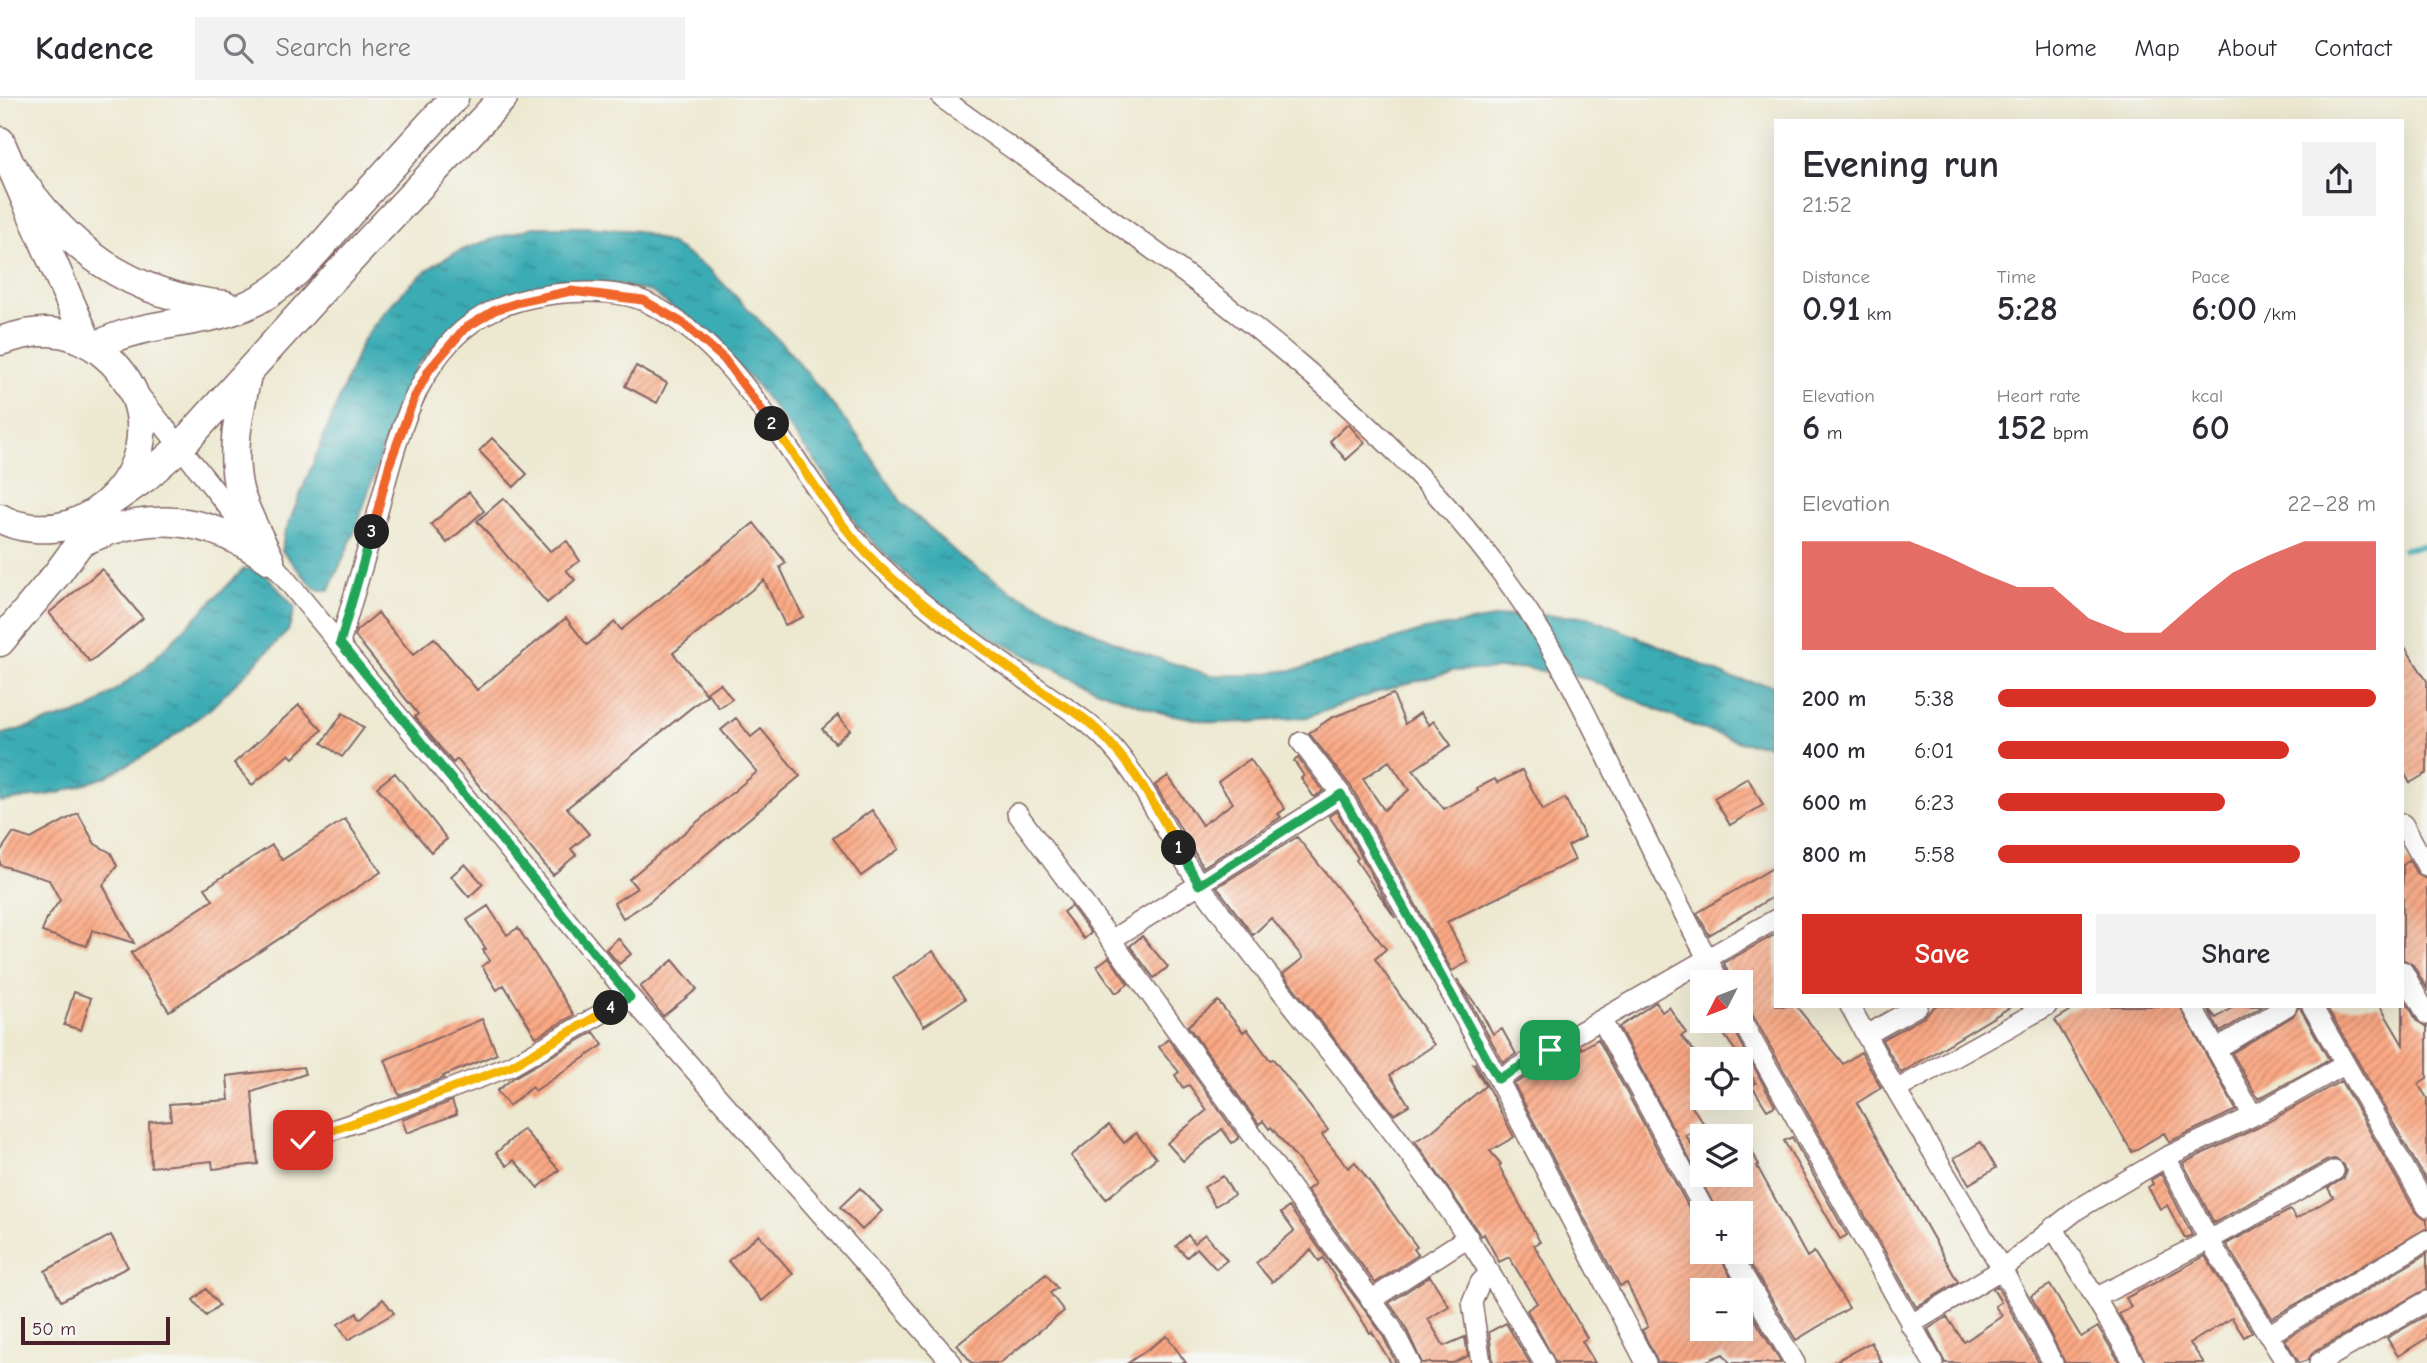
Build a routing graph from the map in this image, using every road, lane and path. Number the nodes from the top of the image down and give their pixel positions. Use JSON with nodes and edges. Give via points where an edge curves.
{"nodes":[{"id":1,"x":454,"y":98,"type":"edge"},
{"id":2,"x":503,"y":98,"type":"edge"},
{"id":3,"x":942,"y":98,"type":"edge"},
{"id":4,"x":0,"y":141,"type":"edge"},
{"id":5,"x":13,"y":168,"type":"junction"},
{"id":6,"x":242,"y":307,"type":"junction"},
{"id":7,"x":0,"y":341,"type":"edge"},
{"id":8,"x":91,"y":345,"type":"junction"},
{"id":9,"x":248,"y":371,"type":"junction"},
{"id":10,"x":125,"y":376,"type":"junction"},
{"id":11,"x":181,"y":446,"type":"junction"},
{"id":12,"x":109,"y":503,"type":"junction"},
{"id":13,"x":0,"y":518,"type":"edge"},
{"id":14,"x":78,"y":544,"type":"junction"},
{"id":15,"x":271,"y":560,"type":"junction"},
{"id":16,"x":0,"y":642,"type":"edge"},
{"id":17,"x":340,"y":643,"type":"junction"},
{"id":18,"x":1301,"y":742,"type":"dead end"},
{"id":19,"x":1341,"y":794,"type":"junction"},
{"id":20,"x":1017,"y":813,"type":"dead end"},
{"id":21,"x":2404,"y":826,"type":"edge"},
{"id":22,"x":2427,"y":867,"type":"edge"},
{"id":23,"x":1199,"y":885,"type":"junction"},
{"id":24,"x":1774,"y":920,"type":"edge"},
{"id":25,"x":1111,"y":940,"type":"junction"},
{"id":26,"x":1707,"y":958,"type":"junction"},
{"id":27,"x":1714,"y":970,"type":"edge"},
{"id":28,"x":2404,"y":973,"type":"edge"},
{"id":29,"x":630,"y":997,"type":"junction"},
{"id":30,"x":1851,"y":1008,"type":"edge"},
{"id":31,"x":1914,"y":1008,"type":"edge"},
{"id":32,"x":2043,"y":1008,"type":"edge"},
{"id":33,"x":2193,"y":1008,"type":"edge"},
{"id":34,"x":2284,"y":1008,"type":"edge"},
{"id":35,"x":2313,"y":1008,"type":"edge"},
{"id":36,"x":2427,"y":1015,"type":"edge"},
{"id":37,"x":1601,"y":1021,"type":"junction"},
{"id":38,"x":1748,"y":1033,"type":"edge"},
{"id":39,"x":1866,"y":1035,"type":"junction"},
{"id":40,"x":2216,"y":1049,"type":"junction"},
{"id":41,"x":2344,"y":1065,"type":"junction"},
{"id":42,"x":1498,"y":1079,"type":"junction"},
{"id":43,"x":1896,"y":1090,"type":"junction"},
{"id":44,"x":2253,"y":1116,"type":"junction"},
{"id":45,"x":303,"y":1140,"type":"dead end"},
{"id":46,"x":2166,"y":1157,"type":"junction"},
{"id":47,"x":2334,"y":1171,"type":"dead end"},
{"id":48,"x":1699,"y":1201,"type":"edge"},
{"id":49,"x":2427,"y":1208,"type":"edge"},
{"id":50,"x":2053,"y":1227,"type":"junction"},
{"id":51,"x":1468,"y":1237,"type":"junction"},
{"id":52,"x":2209,"y":1240,"type":"junction"},
{"id":53,"x":2427,"y":1240,"type":"edge"},
{"id":54,"x":1736,"y":1264,"type":"edge"},
{"id":55,"x":2002,"y":1269,"type":"junction"},
{"id":56,"x":1490,"y":1272,"type":"junction"},
{"id":57,"x":2097,"y":1297,"type":"junction"},
{"id":58,"x":1371,"y":1300,"type":"junction"},
{"id":59,"x":2427,"y":1301,"type":"edge"},
{"id":60,"x":1910,"y":1325,"type":"junction"},
{"id":61,"x":2268,"y":1335,"type":"junction"},
{"id":62,"x":952,"y":1363,"type":"edge"},
{"id":63,"x":1410,"y":1363,"type":"edge"},
{"id":64,"x":1481,"y":1363,"type":"edge"},
{"id":65,"x":1544,"y":1363,"type":"edge"},
{"id":66,"x":1646,"y":1363,"type":"edge"},
{"id":67,"x":1796,"y":1363,"type":"edge"},
{"id":68,"x":1933,"y":1363,"type":"edge"},
{"id":69,"x":2053,"y":1363,"type":"edge"},
{"id":70,"x":2134,"y":1363,"type":"edge"},
{"id":71,"x":2286,"y":1363,"type":"edge"},
{"id":72,"x":2319,"y":1363,"type":"edge"}],
"edges":[{"from":1,"to":6,"type":"highway","via":[[296,272]]},
{"from":2,"to":9,"type":"highway"},
{"from":3,"to":26,"type":"street","via":[[1195,282],[1301,366],[1417,471],[1516,593],[1573,685]]},
{"from":4,"to":5,"type":"highway"},
{"from":5,"to":6,"type":"highway","via":[[62,232],[127,278],[202,303]]},
{"from":5,"to":8,"type":"highway"},
{"from":6,"to":8,"type":"highway","via":[[127,332]]},
{"from":7,"to":8,"type":"highway","via":[[29,332],[59,333]]},
{"from":8,"to":10,"type":"highway"},
{"from":9,"to":11,"type":"highway"},
{"from":9,"to":15,"type":"highway","via":[[234,454],[240,491]]},
{"from":10,"to":11,"type":"street"},
{"from":10,"to":12,"type":"highway","via":[[135,397],[141,443],[135,465]]},
{"from":11,"to":12,"type":"highway"},
{"from":11,"to":15,"type":"street"},
{"from":12,"to":13,"type":"highway","via":[[87,519],[60,527],[32,528]]},
{"from":12,"to":14,"type":"highway"},
{"from":14,"to":15,"type":"highway","via":[[125,525],[177,522],[226,534]]},
{"from":14,"to":16,"type":"highway"},
{"from":15,"to":17,"type":"street"},
{"from":17,"to":23,"type":"street","via":[[390,463],[414,398],[448,346],[464,329],[495,310],[520,302],[571,291],[643,300],[684,324],[724,359],[821,496],[892,578],[1085,719],[1109,743],[1146,791]]},
{"from":17,"to":29,"type":"street"},
{"from":18,"to":19,"type":"street"},
{"from":19,"to":23,"type":"street"},
{"from":19,"to":42,"type":"street"},
{"from":20,"to":25,"type":"street"},
{"from":21,"to":22,"type":"street"},
{"from":23,"to":25,"type":"street"},
{"from":23,"to":51,"type":"street","via":[[1409,1153]]},
{"from":24,"to":26,"type":"street"},
{"from":25,"to":58,"type":"street"},
{"from":26,"to":27,"type":"street"},
{"from":26,"to":37,"type":"street"},
{"from":28,"to":36,"type":"street"},
{"from":29,"to":45,"type":"street","via":[[511,1066]]},
{"from":29,"to":62,"type":"street"},
{"from":30,"to":39,"type":"street"},
{"from":31,"to":39,"type":"street"},
{"from":32,"to":43,"type":"street"},
{"from":33,"to":40,"type":"street"},
{"from":34,"to":40,"type":"street"},
{"from":35,"to":41,"type":"street"},
{"from":37,"to":42,"type":"street"},
{"from":37,"to":48,"type":"street"},
{"from":38,"to":60,"type":"street"},
{"from":39,"to":43,"type":"street"},
{"from":40,"to":44,"type":"street"},
{"from":41,"to":44,"type":"street"},
{"from":41,"to":49,"type":"street"},
{"from":42,"to":66,"type":"street"},
{"from":43,"to":55,"type":"street"},
{"from":44,"to":46,"type":"street"},
{"from":46,"to":50,"type":"street"},
{"from":46,"to":52,"type":"street"},
{"from":47,"to":52,"type":"street"},
{"from":50,"to":55,"type":"street"},
{"from":50,"to":57,"type":"street"},
{"from":51,"to":56,"type":"street"},
{"from":51,"to":58,"type":"street"},
{"from":52,"to":57,"type":"street"},
{"from":52,"to":61,"type":"street"},
{"from":53,"to":61,"type":"street"},
{"from":54,"to":67,"type":"street"},
{"from":55,"to":60,"type":"street"},
{"from":55,"to":69,"type":"street"},
{"from":56,"to":64,"type":"street","via":[[1472,1302]]},
{"from":56,"to":65,"type":"street"},
{"from":57,"to":70,"type":"street"},
{"from":58,"to":63,"type":"street"},
{"from":59,"to":72,"type":"street"},
{"from":60,"to":68,"type":"street"},
{"from":61,"to":71,"type":"street"}]}
